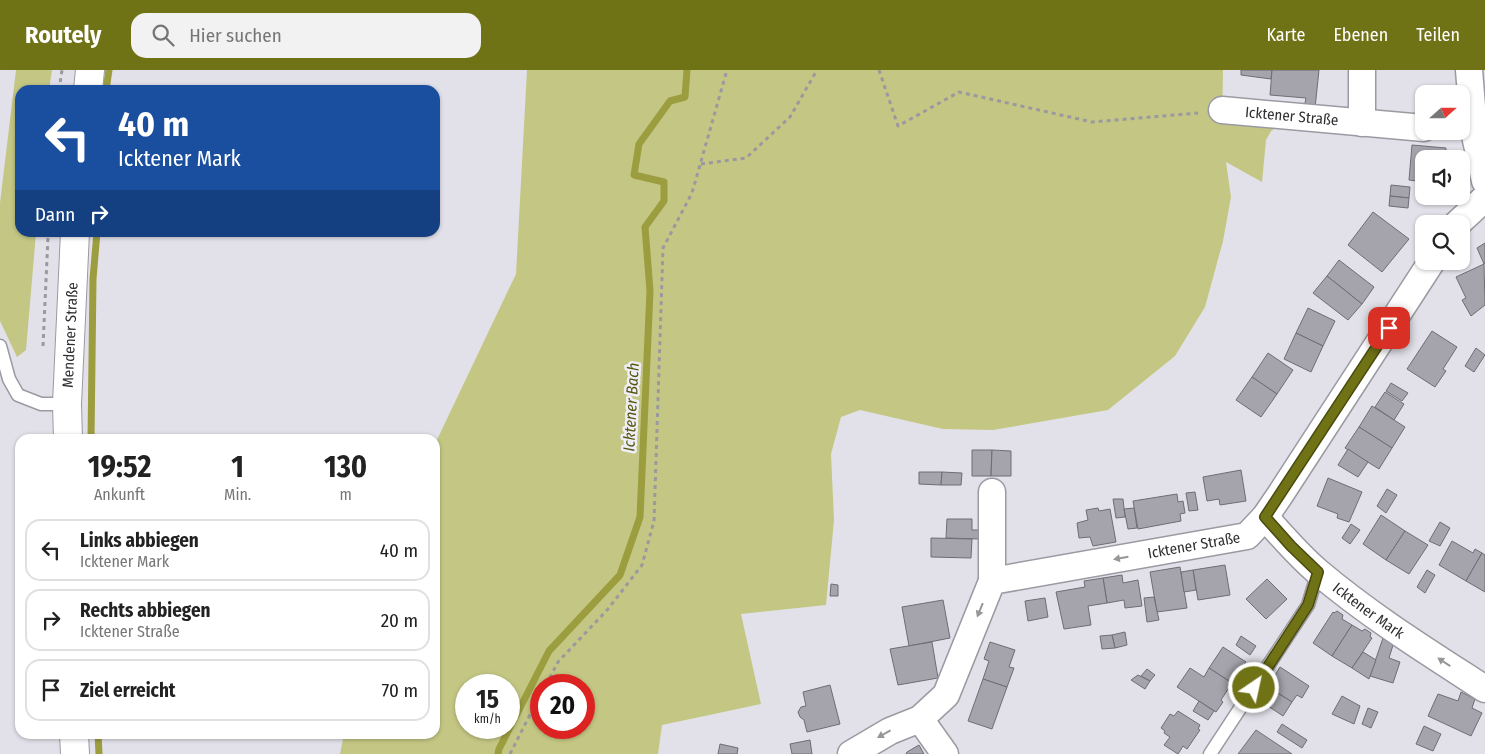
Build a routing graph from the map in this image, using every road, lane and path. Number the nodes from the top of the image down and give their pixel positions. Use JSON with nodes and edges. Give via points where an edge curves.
{"nodes":[{"id":1,"x":62,"y":70,"type":"edge"},
{"id":2,"x":90,"y":70,"type":"edge"},
{"id":3,"x":726,"y":70,"type":"edge"},
{"id":4,"x":817,"y":70,"type":"edge"},
{"id":5,"x":878,"y":70,"type":"edge"},
{"id":6,"x":1362,"y":70,"type":"edge"},
{"id":7,"x":1469,"y":70,"type":"edge"},
{"id":8,"x":60,"y":85,"type":"edge"},
{"id":9,"x":88,"y":85,"type":"edge"},
{"id":10,"x":1469,"y":85,"type":"edge"},
{"id":11,"x":1222,"y":110,"type":"joint"},
{"id":12,"x":1362,"y":123,"type":"junction"},
{"id":13,"x":1415,"y":127,"type":"edge"},
{"id":14,"x":1470,"y":137,"type":"edge"},
{"id":15,"x":701,"y":164,"type":"junction"},
{"id":16,"x":1485,"y":180,"type":"edge"},
{"id":17,"x":1485,"y":198,"type":"edge"},
{"id":18,"x":1467,"y":215,"type":"edge"},
{"id":19,"x":76,"y":237,"type":"edge"},
{"id":20,"x":1426,"y":270,"type":"edge"},
{"id":21,"x":0,"y":346,"type":"edge"},
{"id":22,"x":68,"y":404,"type":"junction"},
{"id":23,"x":68,"y":434,"type":"edge"},
{"id":24,"x":992,"y":492,"type":"dead end"},
{"id":25,"x":1265,"y":517,"type":"junction"},
{"id":26,"x":1318,"y":572,"type":"junction"},
{"id":27,"x":992,"y":581,"type":"junction"},
{"id":28,"x":552,"y":674,"type":"edge"},
{"id":29,"x":1485,"y":688,"type":"edge"},
{"id":30,"x":530,"y":715,"type":"edge"},
{"id":31,"x":920,"y":719,"type":"junction"},
{"id":32,"x":74,"y":739,"type":"edge"},
{"id":33,"x":75,"y":754,"type":"edge"},
{"id":34,"x":510,"y":754,"type":"edge"},
{"id":35,"x":851,"y":754,"type":"edge"},
{"id":36,"x":945,"y":754,"type":"edge"},
{"id":37,"x":1210,"y":754,"type":"edge"}],
"edges":[{"from":1,"to":8,"type":"path"},
{"from":2,"to":9,"type":"main road"},
{"from":3,"to":15,"type":"path"},
{"from":4,"to":15,"type":"path","via":[[790,117],[746,158]]},
{"from":5,"to":11,"type":"path","via":[[898,126],[959,92],[1092,122]]},
{"from":6,"to":12,"type":"street"},
{"from":7,"to":10,"type":"street"},
{"from":11,"to":12,"type":"street","name":"Icktener Straße"},
{"from":12,"to":13,"type":"street","name":"Icktener Straße"},
{"from":14,"to":16,"type":"street"},
{"from":15,"to":28,"type":"path","via":[[692,193],[663,248],[654,521],[642,565],[608,609],[558,662]]},
{"from":17,"to":18,"type":"street"},
{"from":19,"to":22,"type":"main road","name":"Mendener Straße"},
{"from":20,"to":25,"type":"street","name":"Icktener Straße"},
{"from":21,"to":22,"type":"lane","via":[[9,379],[18,395],[41,404]]},
{"from":22,"to":23,"type":"main road","name":"Mendener Straße"},
{"from":24,"to":27,"type":"street"},
{"from":25,"to":26,"type":"street","name":"Icktener Mark"},
{"from":25,"to":27,"type":"street","name":"Icktener Straße","one_way":true,"via":[[1246,536]]},
{"from":29,"to":26,"type":"street","name":"Icktener Mark","one_way":true,"via":[[1401,635]]},
{"from":26,"to":37,"type":"lane","via":[[1308,605]]},
{"from":27,"to":31,"type":"street","one_way":true,"via":[[946,695]]},
{"from":30,"to":34,"type":"path"},
{"from":31,"to":35,"type":"street","one_way":true,"via":[[890,731]]},
{"from":31,"to":36,"type":"street"},
{"from":32,"to":33,"type":"main road"}]}
